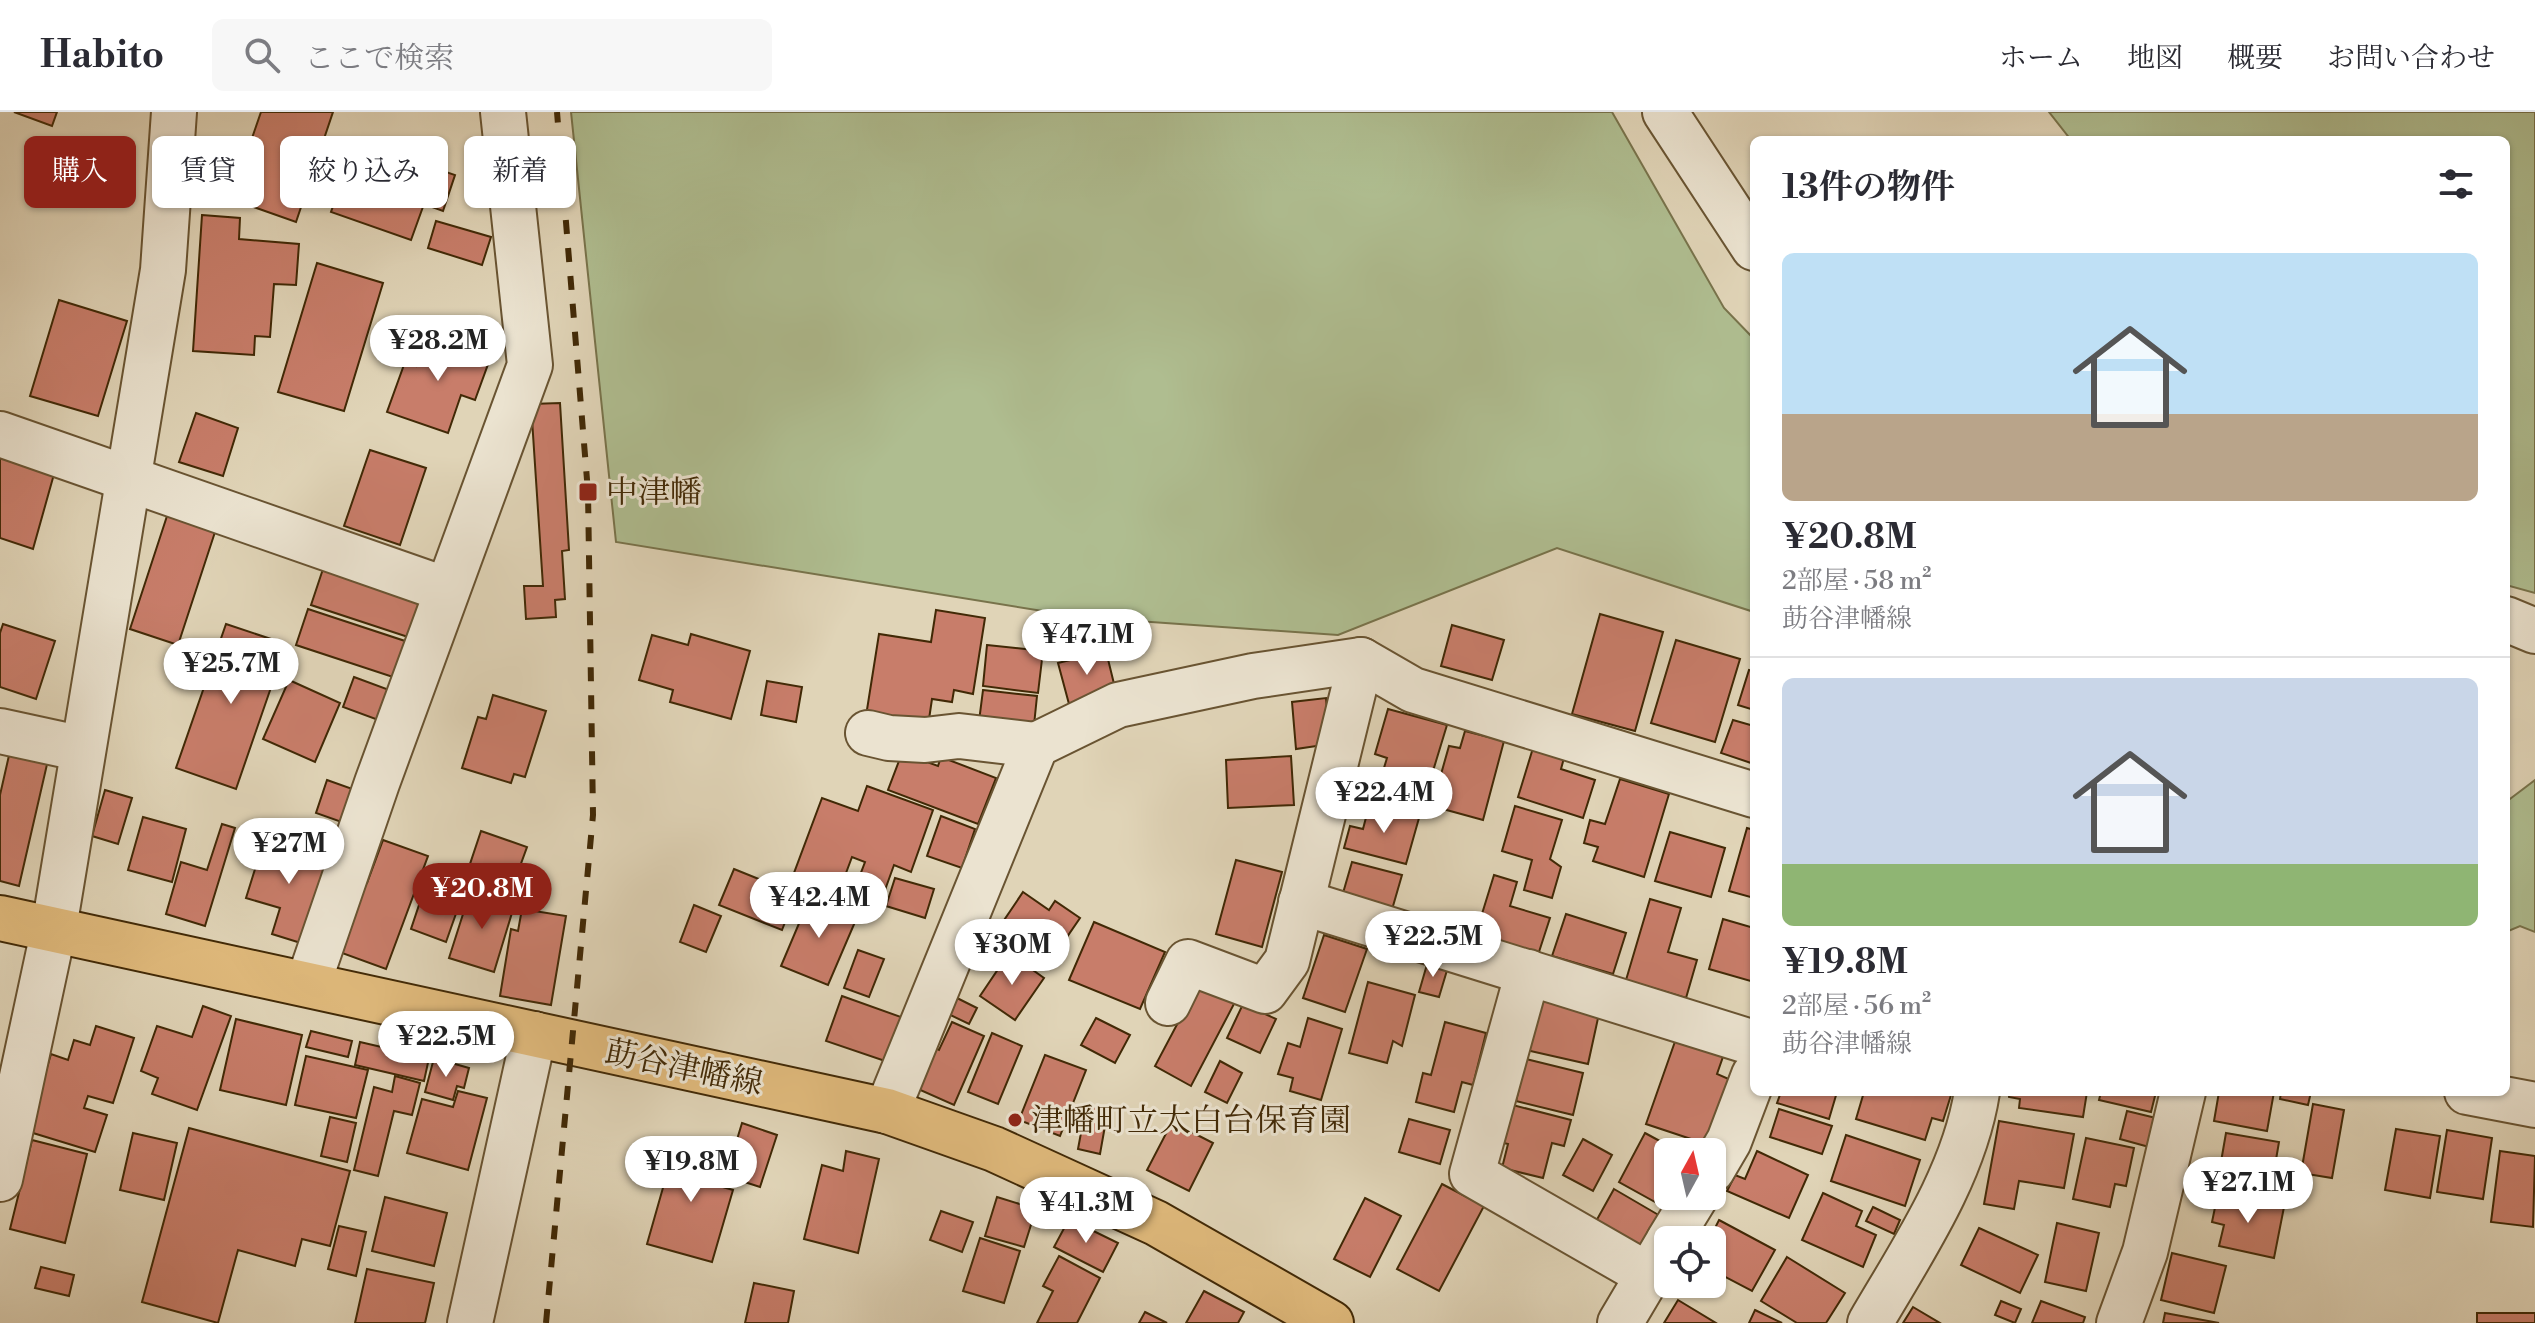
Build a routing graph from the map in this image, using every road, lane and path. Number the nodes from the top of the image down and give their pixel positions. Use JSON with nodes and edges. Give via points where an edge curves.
{"nodes":[{"id":1,"x":174,"y":112,"type":"edge"},
{"id":2,"x":503,"y":112,"type":"edge"},
{"id":3,"x":1665,"y":112,"type":"edge"},
{"id":4,"x":1750,"y":242,"type":"edge"},
{"id":5,"x":0,"y":434,"type":"edge"},
{"id":6,"x":128,"y":477,"type":"junction"},
{"id":7,"x":447,"y":590,"type":"junction"},
{"id":8,"x":2510,"y":621,"type":"edge"},
{"id":9,"x":2535,"y":631,"type":"edge"},
{"id":10,"x":1361,"y":660,"type":"junction"},
{"id":11,"x":0,"y":731,"type":"edge"},
{"id":12,"x":868,"y":733,"type":"dead end"},
{"id":13,"x":1036,"y":745,"type":"junction"},
{"id":14,"x":83,"y":749,"type":"junction"},
{"id":15,"x":1750,"y":794,"type":"edge"},
{"id":16,"x":1301,"y":902,"type":"junction"},
{"id":17,"x":0,"y":918,"type":"edge"},
{"id":18,"x":54,"y":928,"type":"junction"},
{"id":19,"x":1528,"y":972,"type":"junction"},
{"id":20,"x":308,"y":984,"type":"junction"},
{"id":21,"x":1168,"y":1003,"type":"dead end"},
{"id":22,"x":534,"y":1034,"type":"junction"},
{"id":23,"x":1750,"y":1042,"type":"edge"},
{"id":24,"x":1750,"y":1086,"type":"edge"},
{"id":25,"x":1976,"y":1096,"type":"edge"},
{"id":26,"x":2182,"y":1096,"type":"edge"},
{"id":27,"x":2488,"y":1096,"type":"edge"},
{"id":28,"x":2535,"y":1105,"type":"edge"},
{"id":29,"x":887,"y":1111,"type":"junction"},
{"id":30,"x":1726,"y":1146,"type":"edge"},
{"id":31,"x":0,"y":1179,"type":"edge"},
{"id":32,"x":1654,"y":1250,"type":"edge"},
{"id":33,"x":1654,"y":1266,"type":"edge"},
{"id":34,"x":1319,"y":1320,"type":"edge"},
{"id":35,"x":470,"y":1323,"type":"edge"},
{"id":36,"x":1620,"y":1323,"type":"edge"},
{"id":37,"x":1870,"y":1323,"type":"edge"},
{"id":38,"x":2119,"y":1323,"type":"edge"}],
"edges":[{"from":1,"to":6,"type":"street","via":[[163,270]]},
{"from":2,"to":7,"type":"street","via":[[530,365]]},
{"from":3,"to":4,"type":"street"},
{"from":5,"to":6,"type":"street"},
{"from":6,"to":7,"type":"street"},
{"from":6,"to":14,"type":"street"},
{"from":7,"to":20,"type":"street"},
{"from":8,"to":9,"type":"street"},
{"from":10,"to":13,"type":"street","via":[[1246,677],[1118,705]]},
{"from":10,"to":15,"type":"street","via":[[1413,690]]},
{"from":10,"to":16,"type":"street"},
{"from":11,"to":14,"type":"street"},
{"from":12,"to":13,"type":"street"},
{"from":13,"to":29,"type":"street"},
{"from":14,"to":18,"type":"street"},
{"from":16,"to":19,"type":"street"},
{"from":16,"to":21,"type":"street","via":[[1287,961],[1265,991],[1188,962]]},
{"from":17,"to":18,"type":"main road","name":"莇谷津幡線"},
{"from":18,"to":20,"type":"main road","name":"莇谷津幡線"},
{"from":18,"to":31,"type":"street"},
{"from":19,"to":23,"type":"street"},
{"from":19,"to":32,"type":"street","via":[[1472,1174]]},
{"from":20,"to":22,"type":"main road","name":"莇谷津幡線"},
{"from":22,"to":29,"type":"main road","name":"莇谷津幡線"},
{"from":22,"to":35,"type":"street"},
{"from":24,"to":30,"type":"street"},
{"from":25,"to":37,"type":"street","via":[[1939,1205]]},
{"from":26,"to":38,"type":"street","via":[[2145,1252]]},
{"from":27,"to":28,"type":"street"},
{"from":29,"to":34,"type":"main road","name":"莇谷津幡線","via":[[994,1149],[1156,1223]]},
{"from":33,"to":36,"type":"street"}]}
